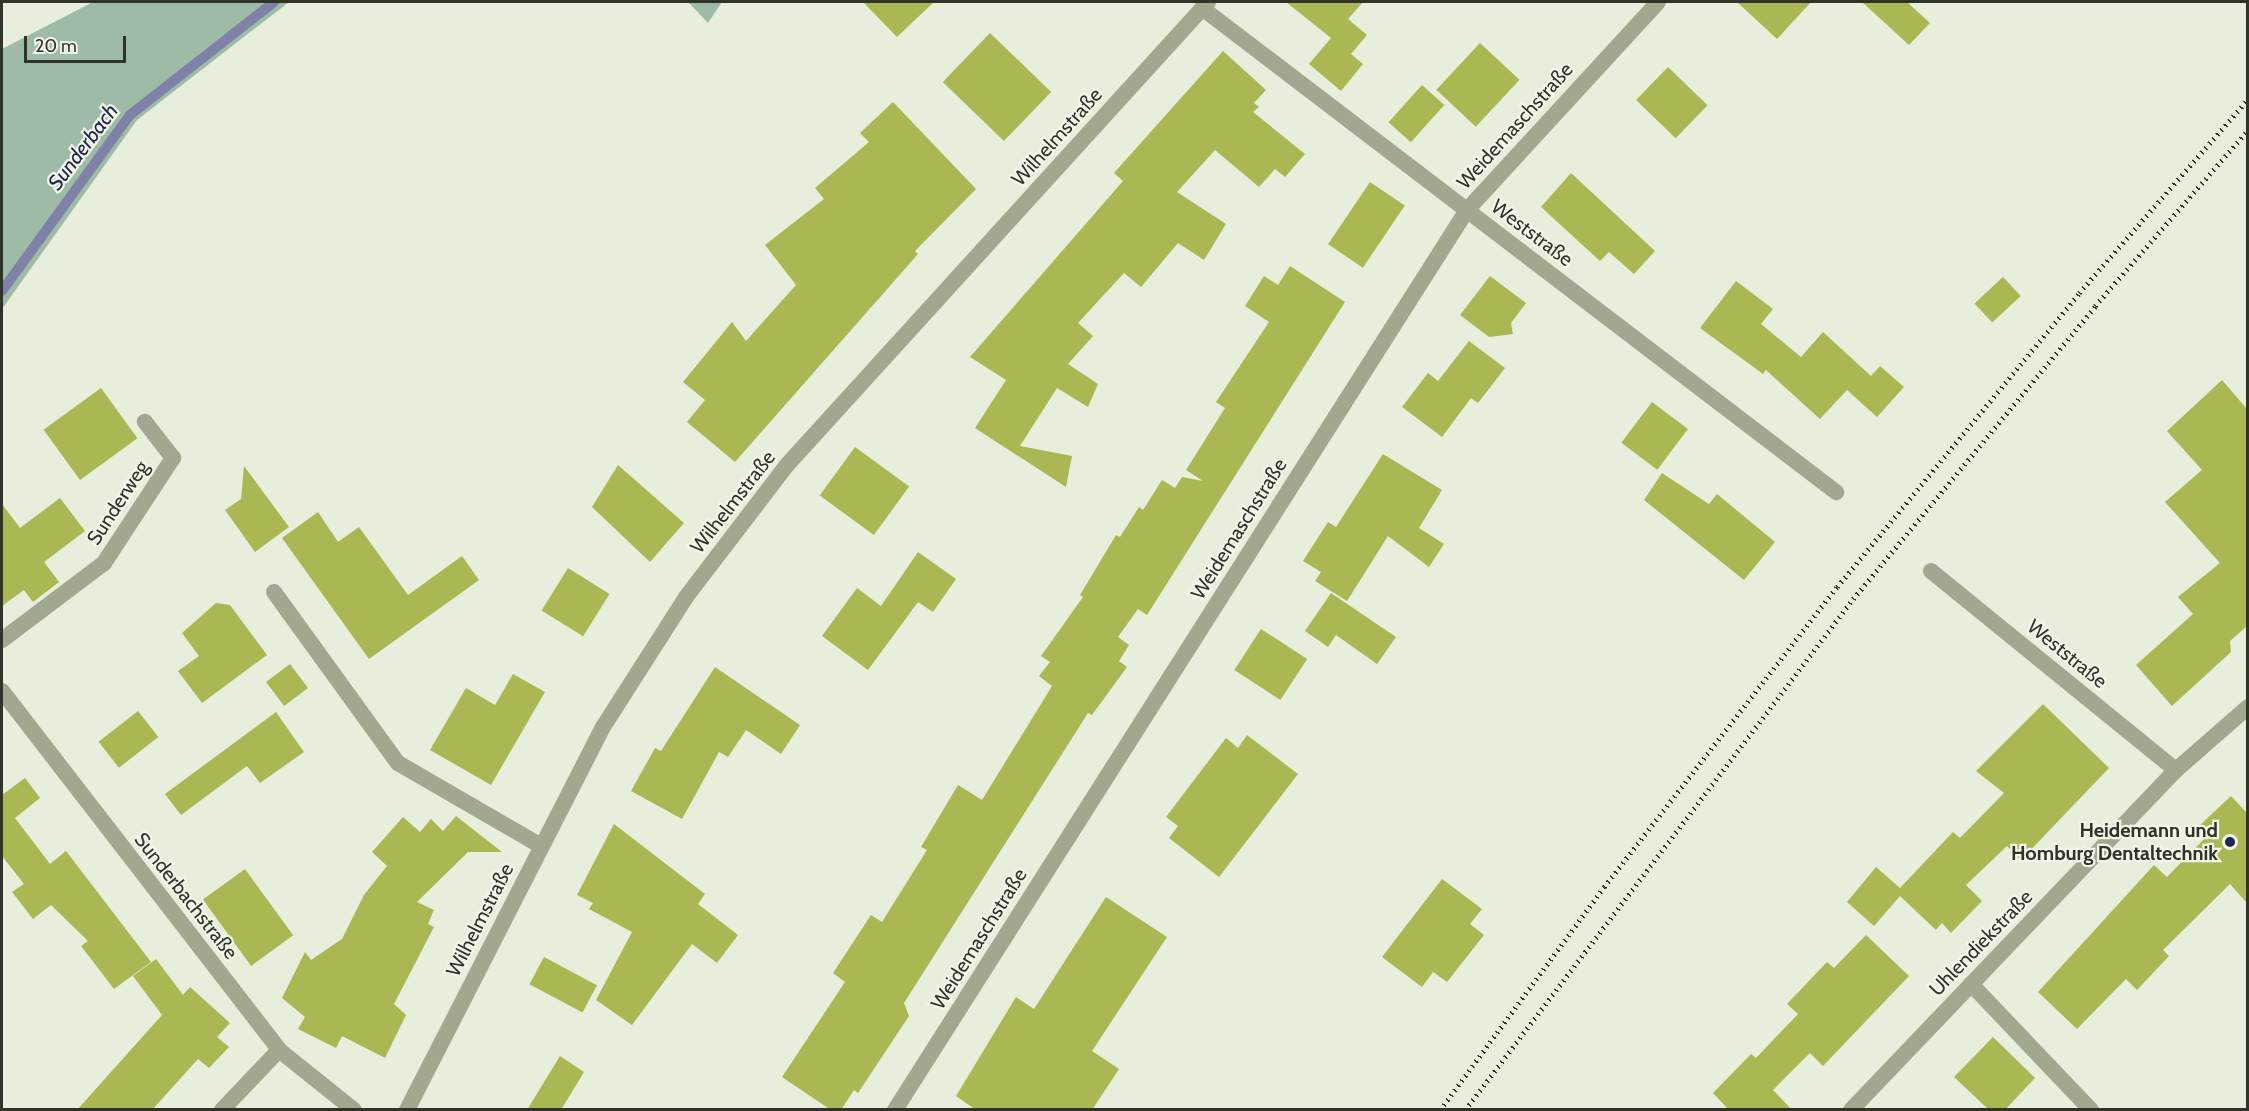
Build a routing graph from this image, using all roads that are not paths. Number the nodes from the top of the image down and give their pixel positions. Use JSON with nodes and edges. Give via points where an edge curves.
{"nodes":[{"id":1,"x":1658,"y":2,"type":"edge"},
{"id":2,"x":1205,"y":5,"type":"edge"},
{"id":3,"x":1467,"y":210,"type":"junction"},
{"id":4,"x":146,"y":422,"type":"dead end"},
{"id":5,"x":1836,"y":492,"type":"dead end"},
{"id":6,"x":1931,"y":571,"type":"dead end"},
{"id":7,"x":274,"y":592,"type":"dead end"},
{"id":8,"x":2,"y":640,"type":"edge"},
{"id":9,"x":2,"y":692,"type":"edge"},
{"id":10,"x":2247,"y":707,"type":"edge"},
{"id":11,"x":2176,"y":770,"type":"junction"},
{"id":12,"x":542,"y":846,"type":"junction"},
{"id":13,"x":1971,"y":984,"type":"junction"},
{"id":14,"x":279,"y":1050,"type":"junction"},
{"id":15,"x":222,"y":1110,"type":"edge"},
{"id":16,"x":354,"y":1110,"type":"edge"},
{"id":17,"x":407,"y":1110,"type":"edge"},
{"id":18,"x":895,"y":1110,"type":"edge"},
{"id":19,"x":1851,"y":1110,"type":"edge"},
{"id":20,"x":2091,"y":1110,"type":"edge"}],
"edges":[{"from":1,"to":3,"type":"street","name":"Weidemaschstraße"},
{"from":2,"to":3,"type":"street","name":"Weststraße"},
{"from":2,"to":12,"type":"street","name":"Wilhelmstraße","via":[[787,465],[686,597],[603,727]]},
{"from":3,"to":5,"type":"street","name":"Weststraße"},
{"from":3,"to":18,"type":"street","name":"Weidemaschstraße"},
{"from":4,"to":8,"type":"street","name":"Sunderweg","via":[[173,458],[104,563]]},
{"from":6,"to":11,"type":"street","name":"Weststraße"},
{"from":7,"to":12,"type":"street","via":[[398,763]]},
{"from":9,"to":14,"type":"street","name":"Sunderbachstraße"},
{"from":10,"to":11,"type":"street","name":"Uhlendiekstraße"},
{"from":11,"to":13,"type":"street","name":"Uhlendiekstraße"},
{"from":12,"to":17,"type":"street","name":"Wilhelmstraße"},
{"from":13,"to":19,"type":"street","name":"Uhlendiekstraße"},
{"from":13,"to":20,"type":"street"},
{"from":14,"to":15,"type":"street"},
{"from":14,"to":16,"type":"street","name":"Sunderbachstraße"}]}
